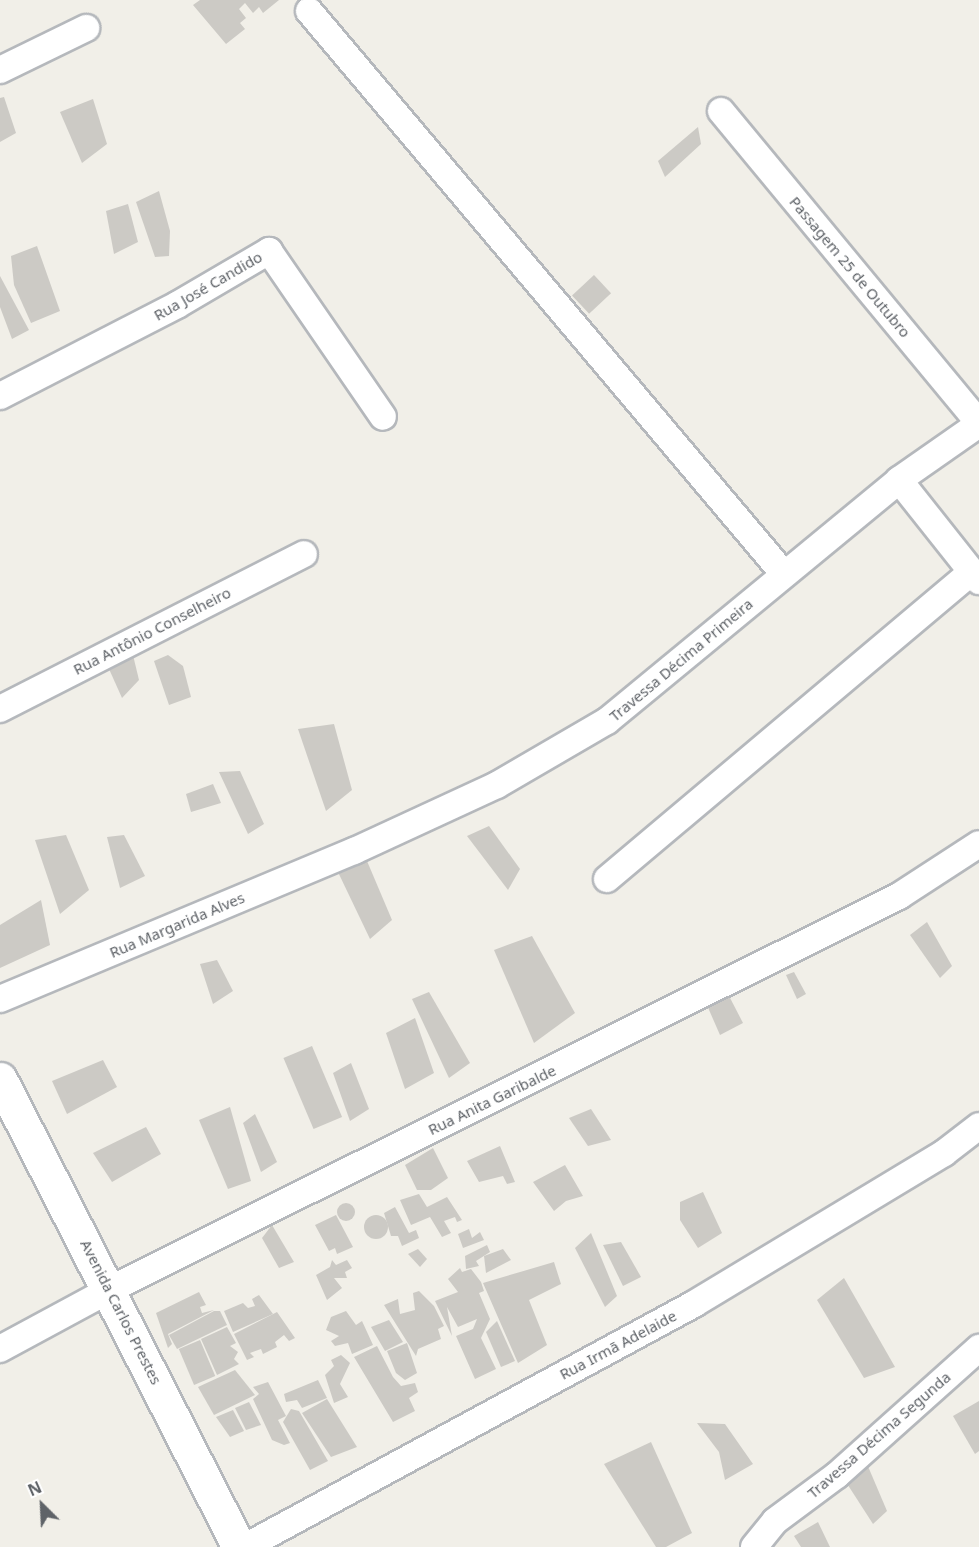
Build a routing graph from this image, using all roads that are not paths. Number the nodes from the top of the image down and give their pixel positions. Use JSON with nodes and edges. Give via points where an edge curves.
{"nodes":[{"id":1,"x":309,"y":11,"type":"dead end"},
{"id":2,"x":86,"y":28,"type":"dead end"},
{"id":3,"x":0,"y":70,"type":"edge"},
{"id":4,"x":721,"y":111,"type":"dead end"},
{"id":5,"x":0,"y":396,"type":"edge"},
{"id":6,"x":383,"y":417,"type":"dead end"},
{"id":7,"x":979,"y":424,"type":"edge"},
{"id":8,"x":899,"y":480,"type":"junction"},
{"id":9,"x":304,"y":554,"type":"dead end"},
{"id":10,"x":784,"y":574,"type":"junction"},
{"id":11,"x":975,"y":577,"type":"edge"},
{"id":12,"x":0,"y":709,"type":"edge"},
{"id":13,"x":979,"y":844,"type":"edge"},
{"id":14,"x":354,"y":851,"type":"joint"},
{"id":15,"x":607,"y":879,"type":"dead end"},
{"id":16,"x":0,"y":999,"type":"edge"},
{"id":17,"x":0,"y":1079,"type":"edge"},
{"id":18,"x":979,"y":1126,"type":"edge"},
{"id":19,"x":111,"y":1289,"type":"junction"},
{"id":20,"x":979,"y":1348,"type":"edge"},
{"id":21,"x":0,"y":1349,"type":"edge"},
{"id":22,"x":239,"y":1547,"type":"edge"},
{"id":23,"x":245,"y":1547,"type":"edge"},
{"id":24,"x":754,"y":1547,"type":"edge"}],
"edges":[{"from":1,"to":10,"type":"street"},
{"from":2,"to":3,"type":"street"},
{"from":4,"to":7,"type":"street","name":"Passagem 25 de Outubro"},
{"from":5,"to":6,"type":"street","name":"Rua José Candido","via":[[177,305],[269,251]]},
{"from":7,"to":8,"type":"street","name":"Travessa Décima Primeira"},
{"from":8,"to":10,"type":"street","name":"Travessa Décima Primeira"},
{"from":8,"to":11,"type":"street"},
{"from":9,"to":12,"type":"street","name":"Rua Antônio Conselheiro"},
{"from":10,"to":14,"type":"street","name":"Travessa Décima Primeira","via":[[607,721],[497,785]]},
{"from":11,"to":15,"type":"street"},
{"from":13,"to":19,"type":"street","name":"Rua Anita Garibalde","via":[[899,896]]},
{"from":14,"to":16,"type":"street","name":"Rua Margarida Alves"},
{"from":17,"to":19,"type":"street","name":"Avenida Carlos Prestes"},
{"from":18,"to":23,"type":"street","name":"Rua Irmã Adelaide","via":[[944,1153],[694,1304]]},
{"from":19,"to":21,"type":"street","name":"Rua Anita Garibalde"},
{"from":19,"to":22,"type":"street","name":"Avenida Carlos Prestes"},
{"from":20,"to":24,"type":"street","name":"Travessa Décima Segunda","via":[[837,1475],[775,1521]]}]}
